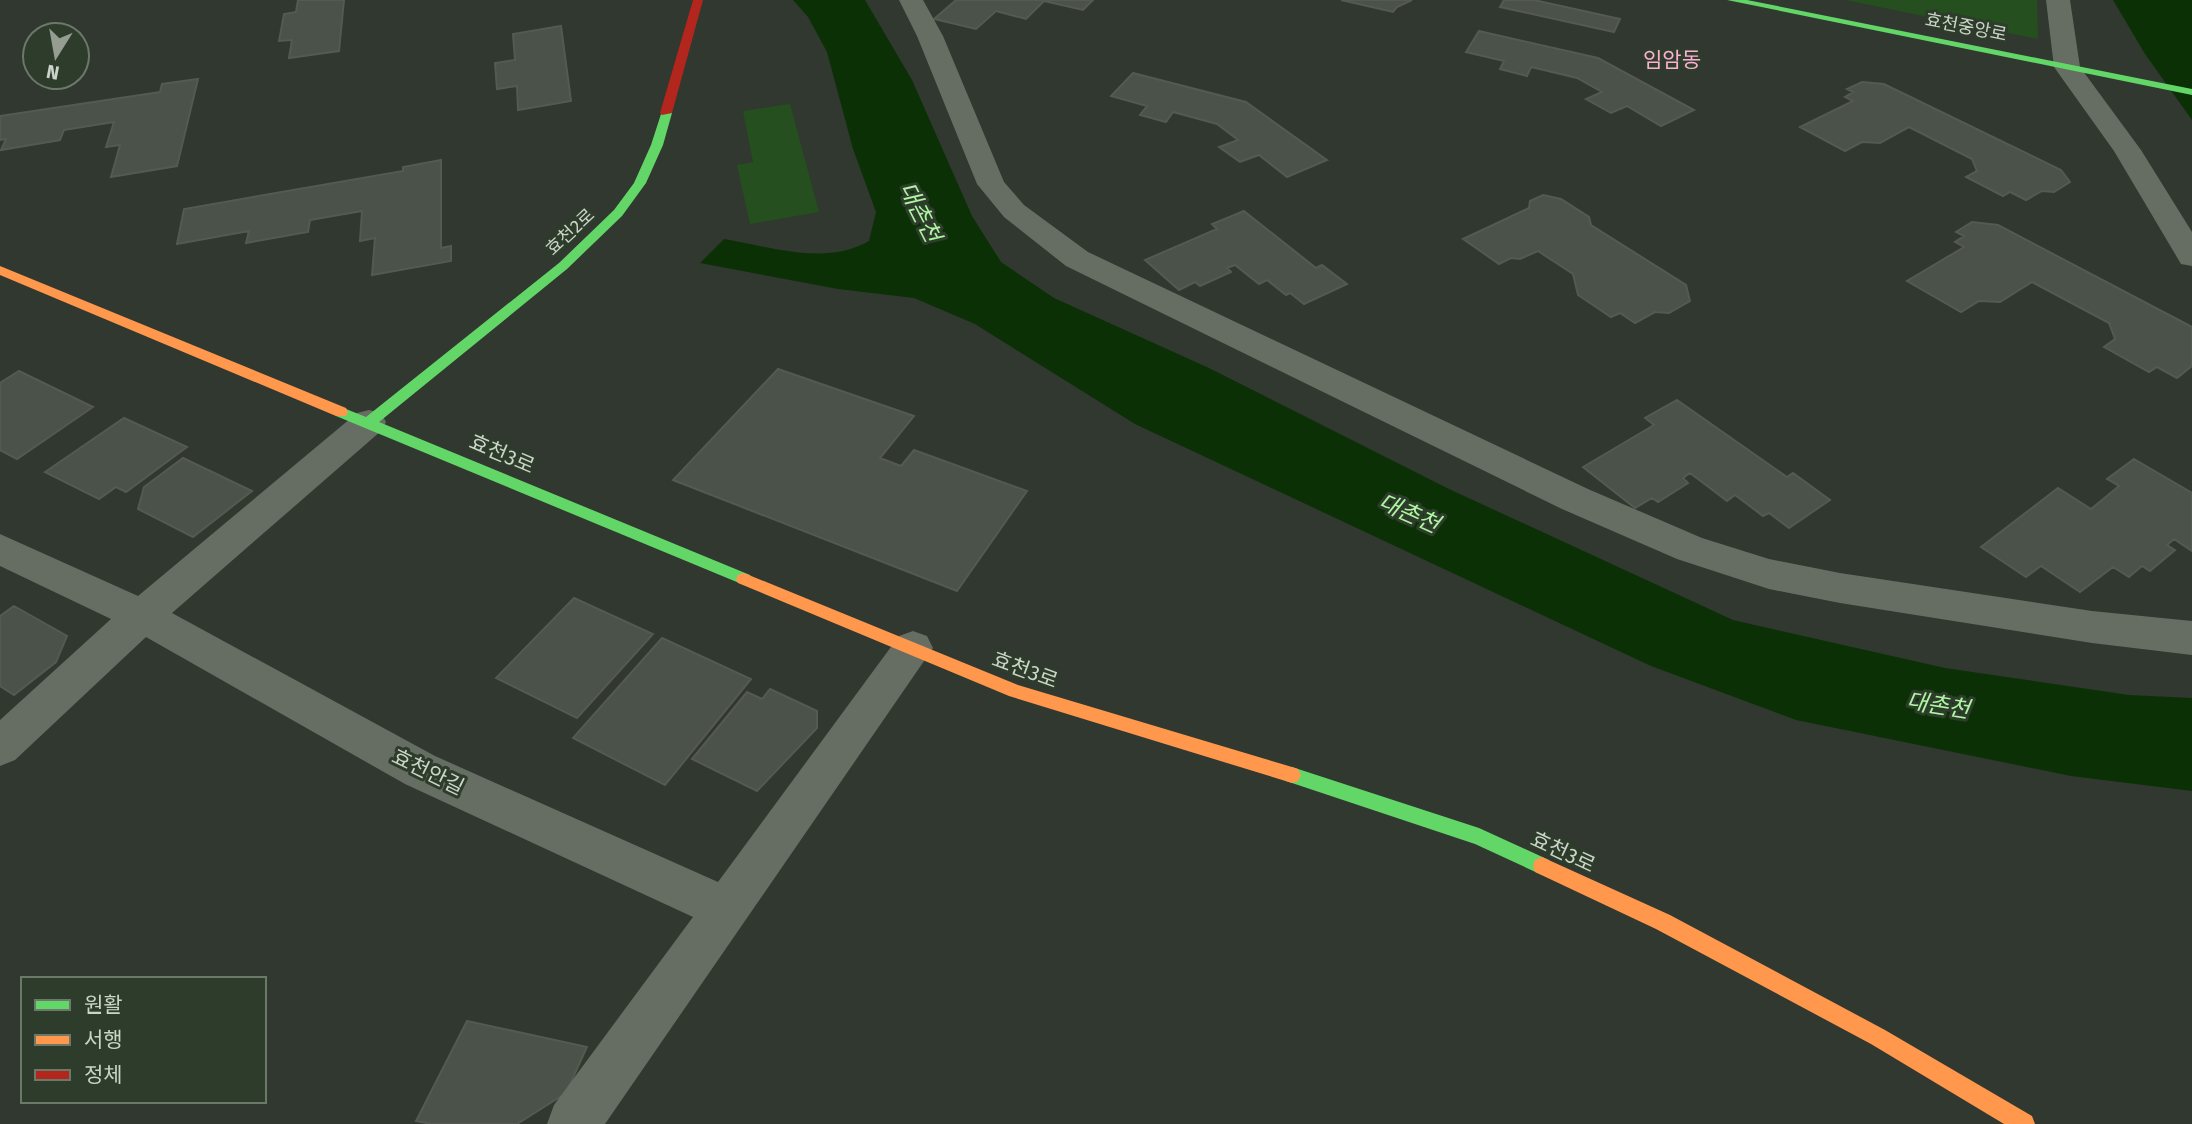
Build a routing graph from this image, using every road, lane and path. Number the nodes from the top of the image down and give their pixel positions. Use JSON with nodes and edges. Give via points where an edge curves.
{"nodes":[{"id":1,"x":698,"y":0,"type":"edge"},
{"id":2,"x":911,"y":0,"type":"edge"},
{"id":3,"x":1732,"y":0,"type":"edge"},
{"id":4,"x":2058,"y":0,"type":"edge"},
{"id":5,"x":2075,"y":68,"type":"junction"},
{"id":6,"x":2192,"y":92,"type":"edge"},
{"id":7,"x":2192,"y":257,"type":"edge"},
{"id":8,"x":0,"y":270,"type":"edge"},
{"id":9,"x":369,"y":422,"type":"junction"},
{"id":10,"x":0,"y":549,"type":"edge"},
{"id":11,"x":142,"y":615,"type":"junction"},
{"id":12,"x":2192,"y":638,"type":"edge"},
{"id":13,"x":913,"y":649,"type":"junction"},
{"id":14,"x":0,"y":747,"type":"edge"},
{"id":15,"x":725,"y":908,"type":"junction"},
{"id":16,"x":573,"y":1124,"type":"edge"},
{"id":17,"x":2024,"y":1124,"type":"edge"}],
"edges":[{"from":1,"to":9,"type":"street","name":"효천2로","via":[[657,145],[640,183],[618,213],[563,266]]},
{"from":2,"to":12,"type":"street","via":[[991,184],[1014,211],[1077,259],[1575,499],[1690,549],[1769,574],[1840,587]]},
{"from":3,"to":5,"type":"street","name":"효천중앙로"},
{"from":4,"to":5,"type":"street"},
{"from":5,"to":6,"type":"street","name":"효천중앙로"},
{"from":5,"to":7,"type":"street"},
{"from":8,"to":9,"type":"street","name":"효천3로"},
{"from":9,"to":11,"type":"street"},
{"from":9,"to":13,"type":"street","name":"효천3로"},
{"from":10,"to":11,"type":"street","name":"효천안길"},
{"from":11,"to":14,"type":"street"},
{"from":11,"to":15,"type":"street","name":"효천안길","via":[[420,770]]},
{"from":13,"to":15,"type":"street"},
{"from":13,"to":17,"type":"street","name":"효천3로","via":[[1015,691],[1479,837],[1663,922],[1878,1037]]},
{"from":15,"to":16,"type":"street"}]}
